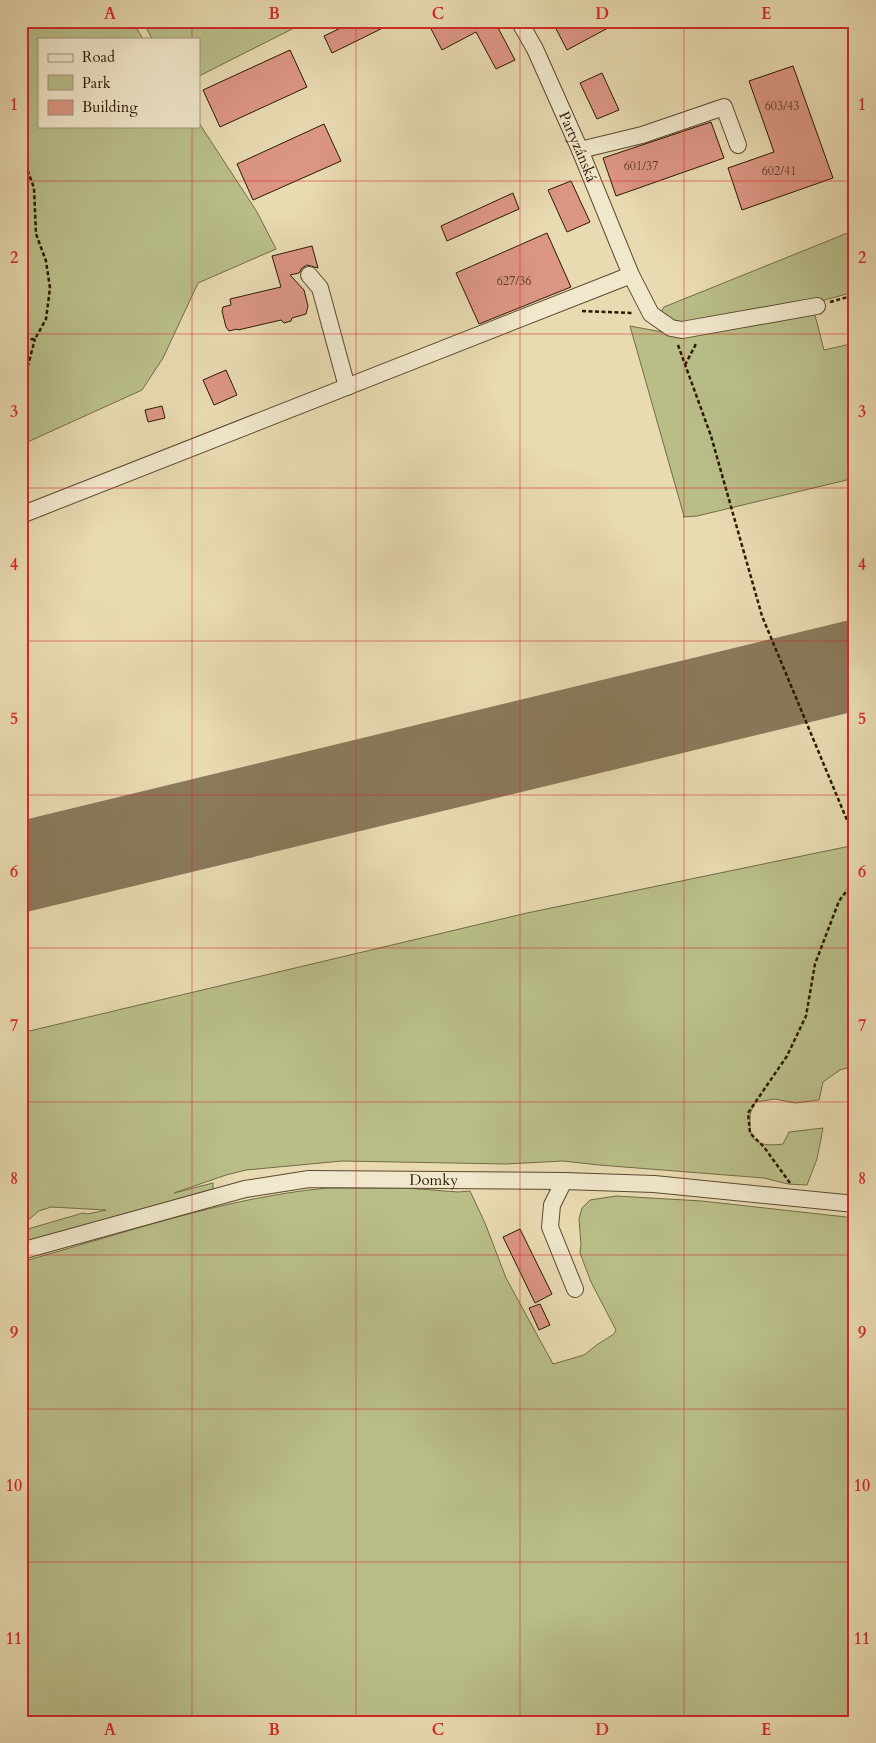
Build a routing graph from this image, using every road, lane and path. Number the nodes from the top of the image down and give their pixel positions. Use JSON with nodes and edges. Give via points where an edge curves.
{"nodes":[{"id":1,"x":519,"y":21,"type":"edge"},
{"id":2,"x":738,"y":145,"type":"dead end"},
{"id":3,"x":580,"y":150,"type":"junction"},
{"id":4,"x":21,"y":152,"type":"edge"},
{"id":5,"x":309,"y":275,"type":"dead end"},
{"id":6,"x":631,"y":275,"type":"junction"},
{"id":7,"x":855,"y":295,"type":"edge"},
{"id":8,"x":569,"y":300,"type":"junction"},
{"id":9,"x":817,"y":306,"type":"joint"},
{"id":10,"x":651,"y":314,"type":"junction"},
{"id":11,"x":711,"y":325,"type":"junction"},
{"id":12,"x":671,"y":328,"type":"junction"},
{"id":13,"x":21,"y":340,"type":"edge"},
{"id":14,"x":34,"y":340,"type":"junction"},
{"id":15,"x":685,"y":365,"type":"junction"},
{"id":16,"x":347,"y":387,"type":"junction"},
{"id":17,"x":21,"y":392,"type":"edge"},
{"id":18,"x":21,"y":515,"type":"edge"},
{"id":19,"x":853,"y":831,"type":"edge"},
{"id":20,"x":855,"y":840,"type":"edge"},
{"id":21,"x":855,"y":880,"type":"edge"},
{"id":22,"x":564,"y":1180,"type":"junction"},
{"id":23,"x":796,"y":1199,"type":"junction"},
{"id":24,"x":855,"y":1204,"type":"edge"},
{"id":25,"x":21,"y":1251,"type":"edge"},
{"id":26,"x":575,"y":1289,"type":"dead end"}],
"edges":[{"from":1,"to":3,"type":"street","name":"Partyzánská"},
{"from":2,"to":3,"type":"street","via":[[724,107]]},
{"from":3,"to":6,"type":"street","name":"Partyzánská"},
{"from":4,"to":14,"type":"path","via":[[34,188],[36,234],[46,261],[50,288],[46,319]]},
{"from":5,"to":16,"type":"street","via":[[320,288]]},
{"from":6,"to":8,"type":"street"},
{"from":6,"to":10,"type":"street","name":"Partyzánská"},
{"from":7,"to":9,"type":"path"},
{"from":8,"to":10,"type":"path","via":[[580,311]]},
{"from":8,"to":16,"type":"street"},
{"from":9,"to":11,"type":"street"},
{"from":10,"to":12,"type":"street"},
{"from":11,"to":12,"type":"street","via":[[682,330]]},
{"from":11,"to":15,"type":"path"},
{"from":12,"to":15,"type":"path"},
{"from":13,"to":14,"type":"path"},
{"from":14,"to":17,"type":"path"},
{"from":15,"to":19,"type":"path","via":[[711,436],[762,616]]},
{"from":16,"to":18,"type":"street"},
{"from":19,"to":20,"type":"path"},
{"from":21,"to":23,"type":"path","via":[[839,901],[815,964],[806,1016],[788,1056],[748,1113],[750,1133],[789,1181]]},
{"from":22,"to":23,"type":"street","name":"Domky","via":[[654,1184]]},
{"from":22,"to":25,"type":"street","name":"Domky","via":[[309,1179],[245,1189]]},
{"from":22,"to":26,"type":"street","via":[[552,1205],[550,1227]]},
{"from":23,"to":24,"type":"street","name":"Domky"}]}
